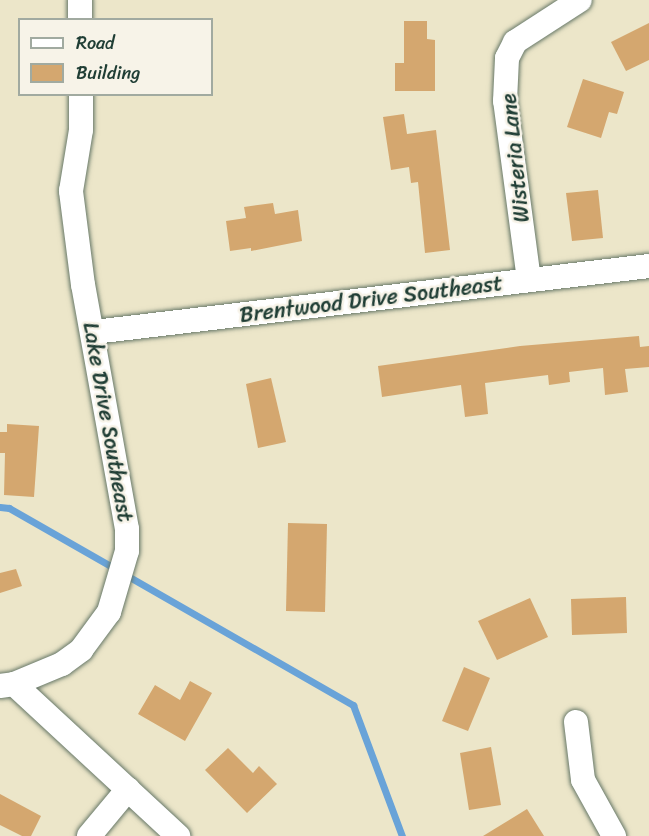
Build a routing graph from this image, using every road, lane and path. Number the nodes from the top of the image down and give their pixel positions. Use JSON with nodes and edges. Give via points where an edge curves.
{"nodes":[{"id":1,"x":80,"y":0,"type":"edge"},
{"id":2,"x":580,"y":0,"type":"edge"},
{"id":3,"x":80,"y":18,"type":"edge"},
{"id":4,"x":81,"y":96,"type":"edge"},
{"id":5,"x":649,"y":266,"type":"edge"},
{"id":6,"x":529,"y":280,"type":"junction"},
{"id":7,"x":94,"y":332,"type":"junction"},
{"id":8,"x":7,"y":685,"type":"edge"},
{"id":9,"x":576,"y":722,"type":"dead end"},
{"id":10,"x":128,"y":789,"type":"junction"},
{"id":11,"x":167,"y":832,"type":"edge"},
{"id":12,"x":89,"y":836,"type":"edge"},
{"id":13,"x":614,"y":836,"type":"edge"}],
"edges":[{"from":1,"to":3,"type":"street"},
{"from":2,"to":6,"type":"street","name":"Wisteria Lane","via":[[515,42],[507,58],[505,101]]},
{"from":4,"to":7,"type":"street","name":"Lake Drive Southeast","via":[[81,130],[71,191]]},
{"from":5,"to":6,"type":"street","name":"Brentwood Drive Southeast"},
{"from":6,"to":7,"type":"street","name":"Brentwood Drive Southeast"},
{"from":7,"to":8,"type":"street","name":"Lake Drive Southeast","via":[[126,529],[121,581],[96,633],[81,650],[62,664]]},
{"from":8,"to":10,"type":"street"},
{"from":9,"to":13,"type":"street","via":[[583,780]]},
{"from":10,"to":11,"type":"street"},
{"from":10,"to":12,"type":"street"}]}
